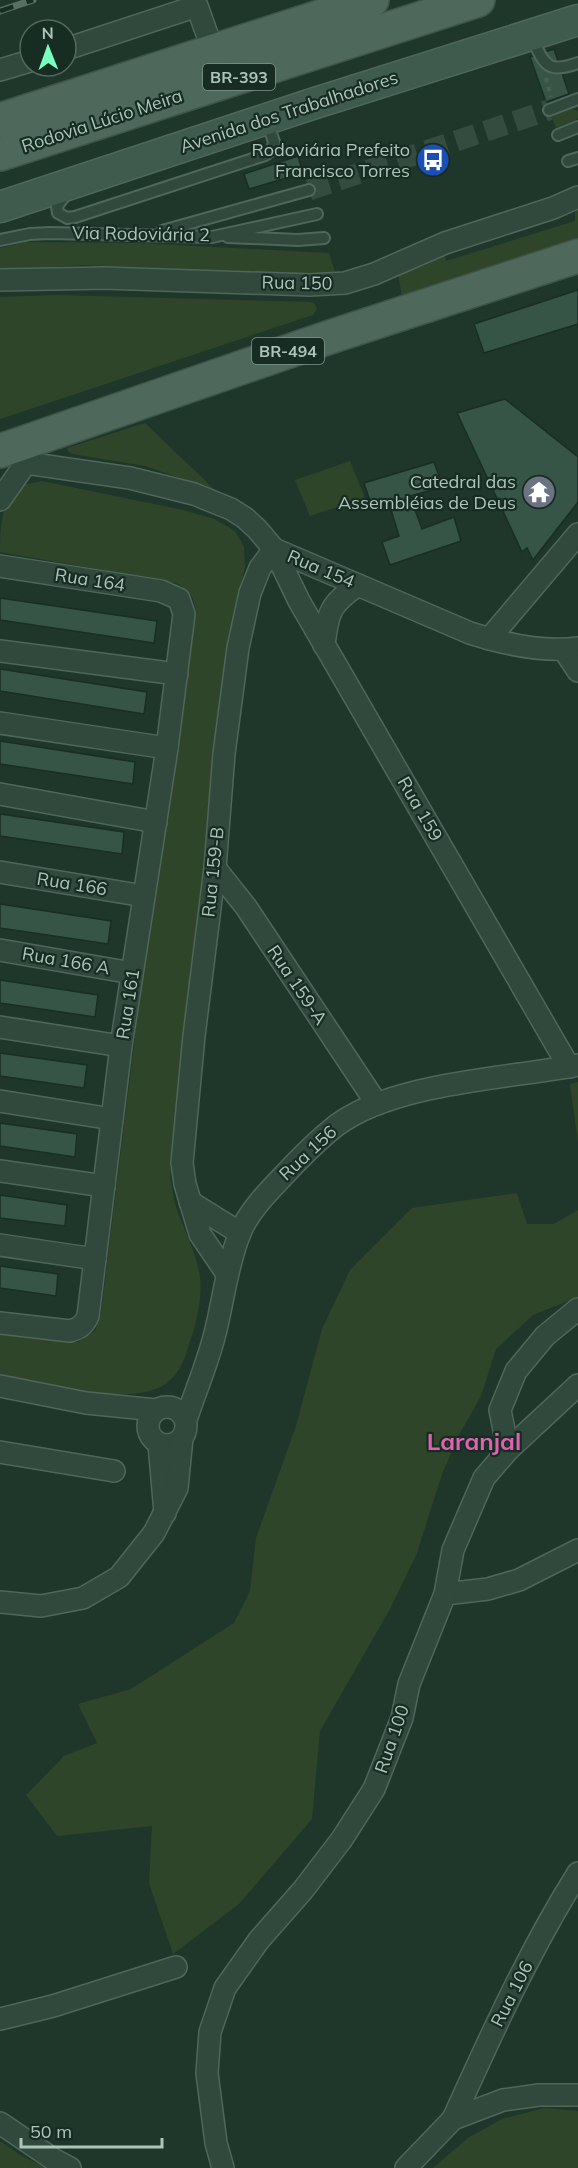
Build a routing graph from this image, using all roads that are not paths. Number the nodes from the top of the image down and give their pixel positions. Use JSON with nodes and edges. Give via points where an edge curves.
{"nodes":[{"id":1,"x":372,"y":0,"type":"edge"},
{"id":2,"x":478,"y":0,"type":"edge"},
{"id":3,"x":578,"y":20,"type":"edge"},
{"id":4,"x":530,"y":34,"type":"junction"},
{"id":5,"x":78,"y":45,"type":"edge"},
{"id":6,"x":213,"y":51,"type":"junction"},
{"id":7,"x":578,"y":63,"type":"edge"},
{"id":8,"x":18,"y":65,"type":"edge"},
{"id":9,"x":0,"y":70,"type":"edge"},
{"id":10,"x":578,"y":99,"type":"edge"},
{"id":11,"x":549,"y":110,"type":"tunnel mouth"},
{"id":12,"x":0,"y":118,"type":"edge"},
{"id":13,"x":251,"y":124,"type":"junction"},
{"id":14,"x":578,"y":127,"type":"edge"},
{"id":15,"x":558,"y":135,"type":"dead end"},
{"id":16,"x":0,"y":154,"type":"edge"},
{"id":17,"x":79,"y":181,"type":"junction"},
{"id":18,"x":309,"y":190,"type":"tunnel mouth"},
{"id":19,"x":578,"y":196,"type":"edge"},
{"id":20,"x":0,"y":207,"type":"edge"},
{"id":21,"x":317,"y":214,"type":"dead end"},
{"id":22,"x":153,"y":234,"type":"junction"},
{"id":23,"x":212,"y":237,"type":"junction"},
{"id":24,"x":324,"y":238,"type":"dead end"},
{"id":25,"x":0,"y":240,"type":"edge"},
{"id":26,"x":578,"y":256,"type":"edge"},
{"id":27,"x":0,"y":280,"type":"edge"},
{"id":28,"x":12,"y":454,"type":"edge"},
{"id":29,"x":0,"y":500,"type":"edge"},
{"id":30,"x":578,"y":534,"type":"edge"},
{"id":31,"x":274,"y":549,"type":"junction"},
{"id":32,"x":0,"y":566,"type":"edge"},
{"id":33,"x":358,"y":585,"type":"junction"},
{"id":34,"x":179,"y":598,"type":"joint"},
{"id":35,"x":489,"y":639,"type":"junction"},
{"id":36,"x":324,"y":645,"type":"junction"},
{"id":37,"x":571,"y":649,"type":"edge"},
{"id":38,"x":0,"y":651,"type":"edge"},
{"id":39,"x":578,"y":671,"type":"edge"},
{"id":40,"x":177,"y":674,"type":"junction"},
{"id":41,"x":0,"y":723,"type":"edge"},
{"id":42,"x":167,"y":748,"type":"junction"},
{"id":43,"x":0,"y":794,"type":"edge"},
{"id":44,"x":156,"y":822,"type":"junction"},
{"id":45,"x":214,"y":868,"type":"junction"},
{"id":46,"x":0,"y":872,"type":"edge"},
{"id":47,"x":144,"y":896,"type":"junction"},
{"id":48,"x":0,"y":950,"type":"edge"},
{"id":49,"x":132,"y":973,"type":"junction"},
{"id":50,"x":0,"y":1027,"type":"edge"},
{"id":51,"x":121,"y":1046,"type":"junction"},
{"id":52,"x":573,"y":1066,"type":"edge"},
{"id":53,"x":0,"y":1101,"type":"edge"},
{"id":54,"x":377,"y":1104,"type":"junction"},
{"id":55,"x":112,"y":1119,"type":"junction"},
{"id":56,"x":0,"y":1171,"type":"edge"},
{"id":57,"x":104,"y":1186,"type":"junction"},
{"id":58,"x":190,"y":1202,"type":"junction"},
{"id":59,"x":240,"y":1233,"type":"junction"},
{"id":60,"x":0,"y":1245,"type":"edge"},
{"id":61,"x":95,"y":1259,"type":"junction"},
{"id":62,"x":227,"y":1274,"type":"junction"},
{"id":63,"x":578,"y":1309,"type":"edge"},
{"id":64,"x":0,"y":1323,"type":"edge"},
{"id":65,"x":201,"y":1376,"type":"junction"},
{"id":66,"x":578,"y":1385,"type":"edge"},
{"id":67,"x":0,"y":1386,"type":"edge"},
{"id":68,"x":86,"y":1403,"type":"junction"},
{"id":69,"x":161,"y":1408,"type":"junction"},
{"id":70,"x":184,"y":1429,"type":"junction"},
{"id":71,"x":154,"y":1437,"type":"junction"},
{"id":72,"x":508,"y":1450,"type":"junction"},
{"id":73,"x":0,"y":1452,"type":"edge"},
{"id":74,"x":114,"y":1471,"type":"dead end"},
{"id":75,"x":165,"y":1514,"type":"junction"},
{"id":76,"x":578,"y":1550,"type":"edge"},
{"id":77,"x":445,"y":1594,"type":"junction"},
{"id":78,"x":0,"y":1602,"type":"edge"},
{"id":79,"x":578,"y":1873,"type":"edge"},
{"id":80,"x":176,"y":1967,"type":"dead end"},
{"id":81,"x":0,"y":2019,"type":"edge"},
{"id":82,"x":578,"y":2095,"type":"edge"},
{"id":83,"x":453,"y":2119,"type":"junction"},
{"id":84,"x":0,"y":2123,"type":"edge"},
{"id":85,"x":70,"y":2168,"type":"edge"},
{"id":86,"x":223,"y":2168,"type":"edge"},
{"id":87,"x":406,"y":2168,"type":"edge"}],
"edges":[{"from":1,"to":6,"type":"main road","name":"Rodovia Lúcio Meira","number":"BR-393"},
{"from":2,"to":16,"type":"main road","name":"Rodovia Lúcio Meira","number":"BR-393"},
{"from":3,"to":4,"type":"main road","name":"Avenida dos Trabalhadores"},
{"from":4,"to":7,"type":"lane","via":[[542,59],[551,67]]},
{"from":4,"to":13,"type":"main road","name":"Avenida dos Trabalhadores"},
{"from":5,"to":6,"type":"street","via":[[197,6]]},
{"from":6,"to":12,"type":"main road","name":"Rodovia Lúcio Meira","number":"BR-393"},
{"from":8,"to":9,"type":"street"},
{"from":10,"to":11,"type":"lane"},
{"from":13,"to":17,"type":"main road","name":"Avenida dos Trabalhadores"},
{"from":13,"to":17,"type":"lane","via":[[271,133],[274,147],[269,153],[86,214],[62,216],[57,206]]},
{"from":14,"to":15,"type":"lane"},
{"from":17,"to":20,"type":"main road","name":"Avenida dos Trabalhadores"},
{"from":18,"to":22,"type":"lane"},
{"from":19,"to":27,"type":"street","name":"Rua 150","via":[[345,283]]},
{"from":21,"to":23,"type":"lane","name":"Via Rodoviária 2"},
{"from":22,"to":23,"type":"lane","name":"Via Rodoviária 2"},
{"from":22,"to":25,"type":"lane","name":"Via Rodoviária 2","via":[[41,233]]},
{"from":23,"to":24,"type":"lane"},
{"from":26,"to":28,"type":"main road","number":"BR-494","via":[[327,338]]},
{"from":28,"to":29,"type":"street"},
{"from":28,"to":31,"type":"street","name":"Rua 154","via":[[194,494],[245,518]]},
{"from":30,"to":35,"type":"street"},
{"from":31,"to":33,"type":"street","name":"Rua 154"},
{"from":31,"to":36,"type":"street","name":"Rua 159"},
{"from":31,"to":45,"type":"street","name":"Rua 159-B","via":[[260,568],[243,620],[224,754]]},
{"from":32,"to":34,"type":"street","name":"Rua 164","via":[[161,591]]},
{"from":33,"to":35,"type":"street","name":"Rua 154"},
{"from":33,"to":36,"type":"street","via":[[333,605]]},
{"from":34,"to":40,"type":"street","name":"Rua 161","via":[[184,614]]},
{"from":35,"to":37,"type":"street","name":"Rua 154","via":[[537,648]]},
{"from":36,"to":52,"type":"street","name":"Rua 159"},
{"from":37,"to":39,"type":"street"},
{"from":38,"to":40,"type":"street"},
{"from":40,"to":42,"type":"street","name":"Rua 161"},
{"from":41,"to":42,"type":"street"},
{"from":42,"to":44,"type":"street","name":"Rua 161"},
{"from":43,"to":44,"type":"street"},
{"from":44,"to":47,"type":"street","name":"Rua 161"},
{"from":45,"to":54,"type":"street","name":"Rua 159-A","via":[[246,907]]},
{"from":45,"to":58,"type":"street","name":"Rua 159-B","via":[[182,1163]]},
{"from":46,"to":47,"type":"street","name":"Rua 166"},
{"from":47,"to":49,"type":"street","name":"Rua 161"},
{"from":48,"to":49,"type":"street","name":"Rua 166 A"},
{"from":49,"to":51,"type":"street","name":"Rua 161"},
{"from":50,"to":51,"type":"street"},
{"from":51,"to":55,"type":"street","name":"Rua 161"},
{"from":52,"to":54,"type":"street","name":"Rua 156","via":[[424,1090]]},
{"from":53,"to":55,"type":"street"},
{"from":54,"to":59,"type":"street","name":"Rua 156","via":[[338,1124],[308,1150],[279,1180]]},
{"from":55,"to":57,"type":"street","name":"Rua 161"},
{"from":56,"to":57,"type":"street"},
{"from":57,"to":61,"type":"street","name":"Rua 161"},
{"from":58,"to":59,"type":"street"},
{"from":58,"to":62,"type":"street","name":"Rua 159-B","via":[[200,1234]]},
{"from":59,"to":62,"type":"street","name":"Rua 156"},
{"from":60,"to":61,"type":"street"},
{"from":61,"to":64,"type":"street","name":"Rua 161","via":[[88,1316],[79,1329],[60,1332]]},
{"from":62,"to":65,"type":"street","name":"Rua 156"},
{"from":63,"to":72,"type":"street","via":[[545,1336],[516,1371],[500,1410]]},
{"from":65,"to":69,"type":"street"},
{"from":65,"to":70,"type":"street","name":"Rua 156"},
{"from":66,"to":72,"type":"street","name":"Rua 100"},
{"from":67,"to":68,"type":"street"},
{"from":68,"to":69,"type":"street"},
{"from":68,"to":71,"type":"street"},
{"from":69,"to":70,"type":"street","via":[[179,1411]]},
{"from":69,"to":71,"type":"street","via":[[148,1419]]},
{"from":70,"to":71,"type":"street","via":[[171,1445]]},
{"from":70,"to":75,"type":"street","name":"Rua 156","via":[[177,1488]]},
{"from":71,"to":75,"type":"street"},
{"from":72,"to":77,"type":"street","name":"Rua 100","via":[[484,1478],[471,1506],[453,1550]]},
{"from":73,"to":74,"type":"street"},
{"from":75,"to":78,"type":"street","name":"Rua 156","via":[[119,1577],[83,1598],[41,1606]]},
{"from":76,"to":77,"type":"street","via":[[519,1580],[488,1589]]},
{"from":77,"to":86,"type":"street","name":"Rua 100","via":[[409,1684],[402,1718],[374,1789],[342,1839],[258,1940],[225,1988],[210,2032],[207,2073]]},
{"from":79,"to":83,"type":"street","name":"Rua 106","via":[[501,2013]]},
{"from":80,"to":81,"type":"street"},
{"from":82,"to":83,"type":"street","via":[[503,2100]]},
{"from":83,"to":87,"type":"street"},
{"from":84,"to":85,"type":"street"}]}
